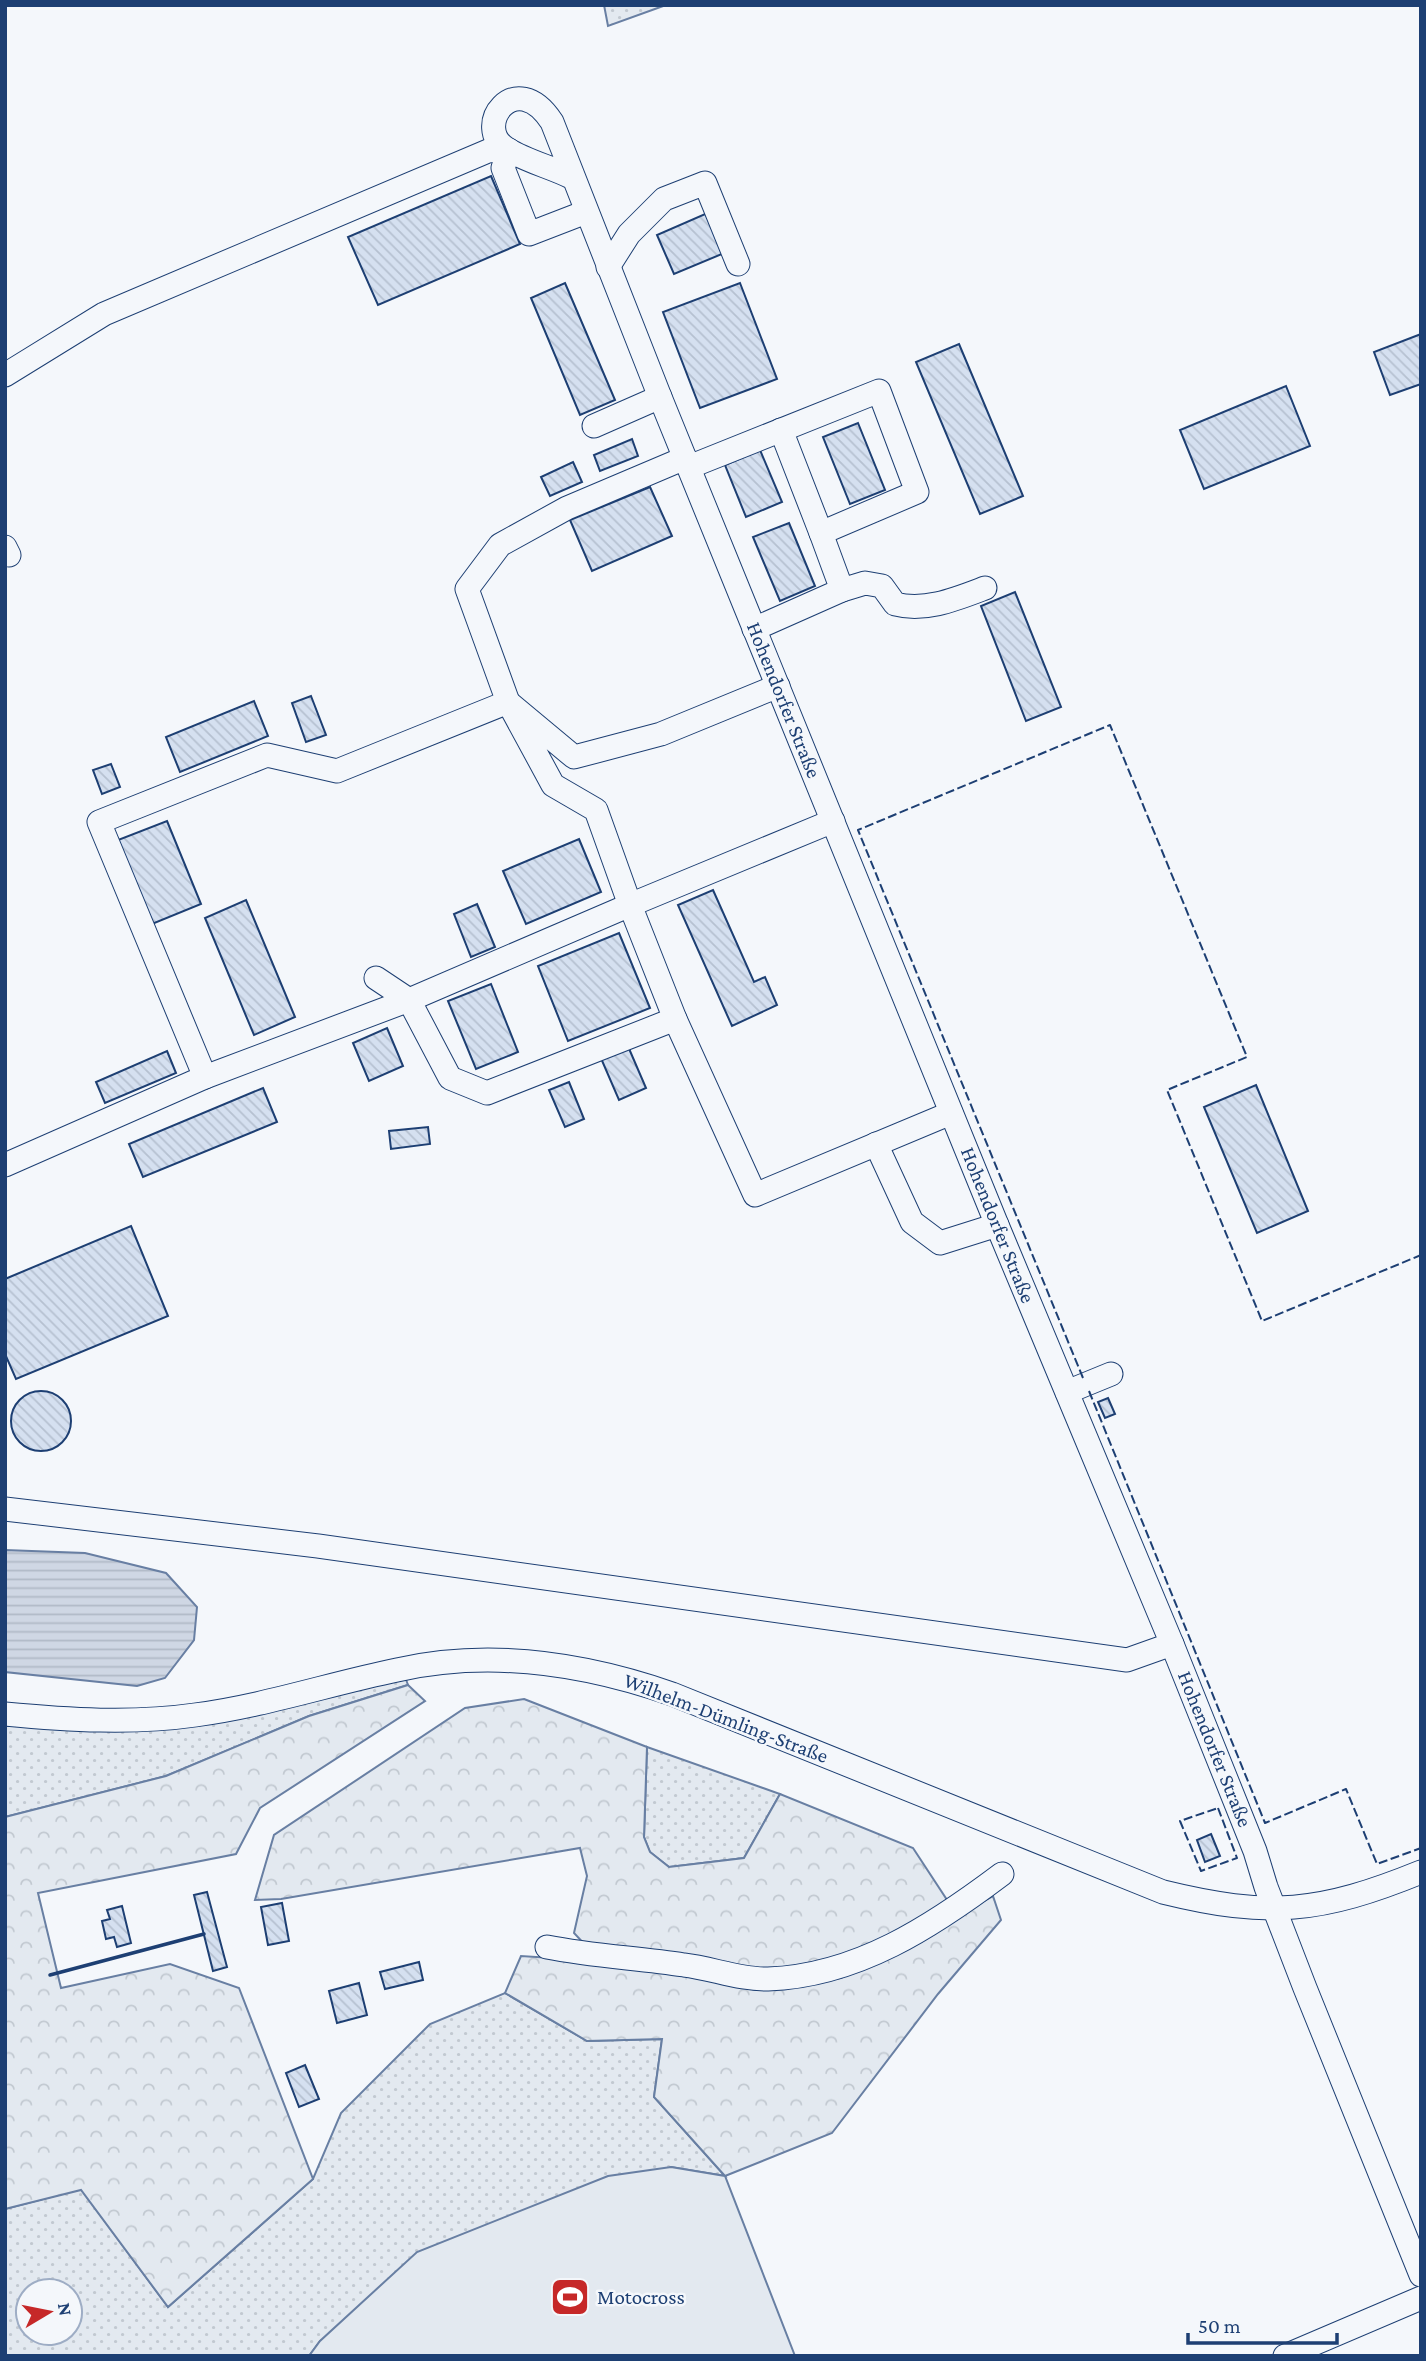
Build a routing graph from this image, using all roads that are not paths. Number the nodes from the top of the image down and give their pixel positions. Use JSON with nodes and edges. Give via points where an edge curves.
{"nodes":[{"id":1,"x":507,"y":149,"type":"junction"},
{"id":2,"x":571,"y":177,"type":"junction"},
{"id":3,"x":586,"y":212,"type":"junction"},
{"id":4,"x":738,"y":264,"type":"dead end"},
{"id":5,"x":607,"y":267,"type":"junction"},
{"id":6,"x":5,"y":375,"type":"edge"},
{"id":7,"x":660,"y":397,"type":"junction"},
{"id":8,"x":594,"y":426,"type":"dead end"},
{"id":9,"x":781,"y":430,"type":"junction"},
{"id":10,"x":687,"y":462,"type":"junction"},
{"id":11,"x":821,"y":533,"type":"junction"},
{"id":12,"x":985,"y":589,"type":"dead end"},
{"id":13,"x":842,"y":590,"type":"junction"},
{"id":14,"x":754,"y":629,"type":"junction"},
{"id":15,"x":778,"y":686,"type":"junction"},
{"id":16,"x":508,"y":702,"type":"junction"},
{"id":17,"x":833,"y":821,"type":"junction"},
{"id":18,"x":629,"y":905,"type":"junction"},
{"id":19,"x":376,"y":978,"type":"dead end"},
{"id":20,"x":409,"y":1000,"type":"junction"},
{"id":21,"x":676,"y":1019,"type":"junction"},
{"id":22,"x":205,"y":1077,"type":"junction"},
{"id":23,"x":951,"y":1113,"type":"junction"},
{"id":24,"x":876,"y":1144,"type":"junction"},
{"id":25,"x":5,"y":1165,"type":"edge"},
{"id":26,"x":997,"y":1225,"type":"junction"},
{"id":27,"x":1111,"y":1374,"type":"dead end"},
{"id":28,"x":1067,"y":1392,"type":"junction"},
{"id":29,"x":5,"y":1509,"type":"edge"},
{"id":30,"x":1172,"y":1644,"type":"junction"},
{"id":31,"x":5,"y":1714,"type":"edge"},
{"id":32,"x":1421,"y":1872,"type":"edge"},
{"id":33,"x":1002,"y":1874,"type":"dead end"},
{"id":34,"x":1275,"y":1909,"type":"junction"},
{"id":35,"x":547,"y":1947,"type":"dead end"},
{"id":36,"x":1421,"y":2275,"type":"edge"},
{"id":37,"x":1421,"y":2298,"type":"edge"},
{"id":38,"x":1285,"y":2356,"type":"edge"}],
"edges":[{"from":1,"to":2,"type":"street"},
{"from":1,"to":2,"type":"street","name":"Hohendorfer Straße","via":[[496,138],[493,121],[500,105],[515,98],[530,100],[542,107],[552,122]]},
{"from":1,"to":3,"type":"street","via":[[503,167],[529,234]]},
{"from":1,"to":6,"type":"street","via":[[488,151],[104,314]]},
{"from":2,"to":3,"type":"street","name":"Hohendorfer Straße"},
{"from":3,"to":5,"type":"street","name":"Hohendorfer Straße"},
{"from":4,"to":5,"type":"street","via":[[705,183],[664,199],[629,234]]},
{"from":5,"to":7,"type":"street","name":"Hohendorfer Straße"},
{"from":7,"to":8,"type":"street"},
{"from":7,"to":10,"type":"street","name":"Hohendorfer Straße"},
{"from":9,"to":10,"type":"street"},
{"from":9,"to":11,"type":"street"},
{"from":9,"to":11,"type":"street","via":[[879,391],[917,492]]},
{"from":10,"to":14,"type":"street","name":"Hohendorfer Straße"},
{"from":10,"to":16,"type":"street","via":[[567,508],[500,545],[467,589]]},
{"from":11,"to":13,"type":"street"},
{"from":12,"to":13,"type":"street","via":[[945,603],[906,607],[895,604],[881,586],[865,583]]},
{"from":13,"to":14,"type":"street"},
{"from":14,"to":15,"type":"street","name":"Hohendorfer Straße"},
{"from":15,"to":16,"type":"street","via":[[662,734],[575,757]]},
{"from":15,"to":17,"type":"street","name":"Hohendorfer Straße"},
{"from":16,"to":18,"type":"street","via":[[553,785],[596,810]]},
{"from":16,"to":22,"type":"street","via":[[337,771],[267,755],[99,821]]},
{"from":17,"to":18,"type":"street"},
{"from":17,"to":23,"type":"street","name":"Hohendorfer Straße"},
{"from":18,"to":20,"type":"street"},
{"from":18,"to":21,"type":"street"},
{"from":19,"to":20,"type":"street"},
{"from":20,"to":21,"type":"street","via":[[450,1078],[486,1093]]},
{"from":20,"to":22,"type":"street"},
{"from":21,"to":24,"type":"street","via":[[755,1195]]},
{"from":22,"to":25,"type":"street"},
{"from":23,"to":24,"type":"street"},
{"from":23,"to":26,"type":"street","name":"Hohendorfer Straße"},
{"from":24,"to":26,"type":"street","via":[[912,1222],[940,1243]]},
{"from":26,"to":28,"type":"street","name":"Hohendorfer Straße"},
{"from":27,"to":28,"type":"street"},
{"from":28,"to":30,"type":"street","name":"Hohendorfer Straße"},
{"from":29,"to":30,"type":"street","via":[[318,1546],[1127,1660]]},
{"from":30,"to":34,"type":"street","name":"Hohendorfer Straße"},
{"from":31,"to":34,"type":"street","name":"Wilhelm-Dümling-Straße","via":[[130,1720],[194,1715],[426,1665],[484,1660],[549,1663],[629,1679],[672,1694],[1163,1892],[1214,1904]]},
{"from":32,"to":34,"type":"street","name":"Wilhelm-Dümling-Straße","via":[[1355,1897]]},
{"from":33,"to":35,"type":"street","via":[[901,1942],[841,1968],[808,1974],[766,1979]]},
{"from":34,"to":36,"type":"street","name":"Hohendorfer Straße"},
{"from":37,"to":38,"type":"street"}]}
